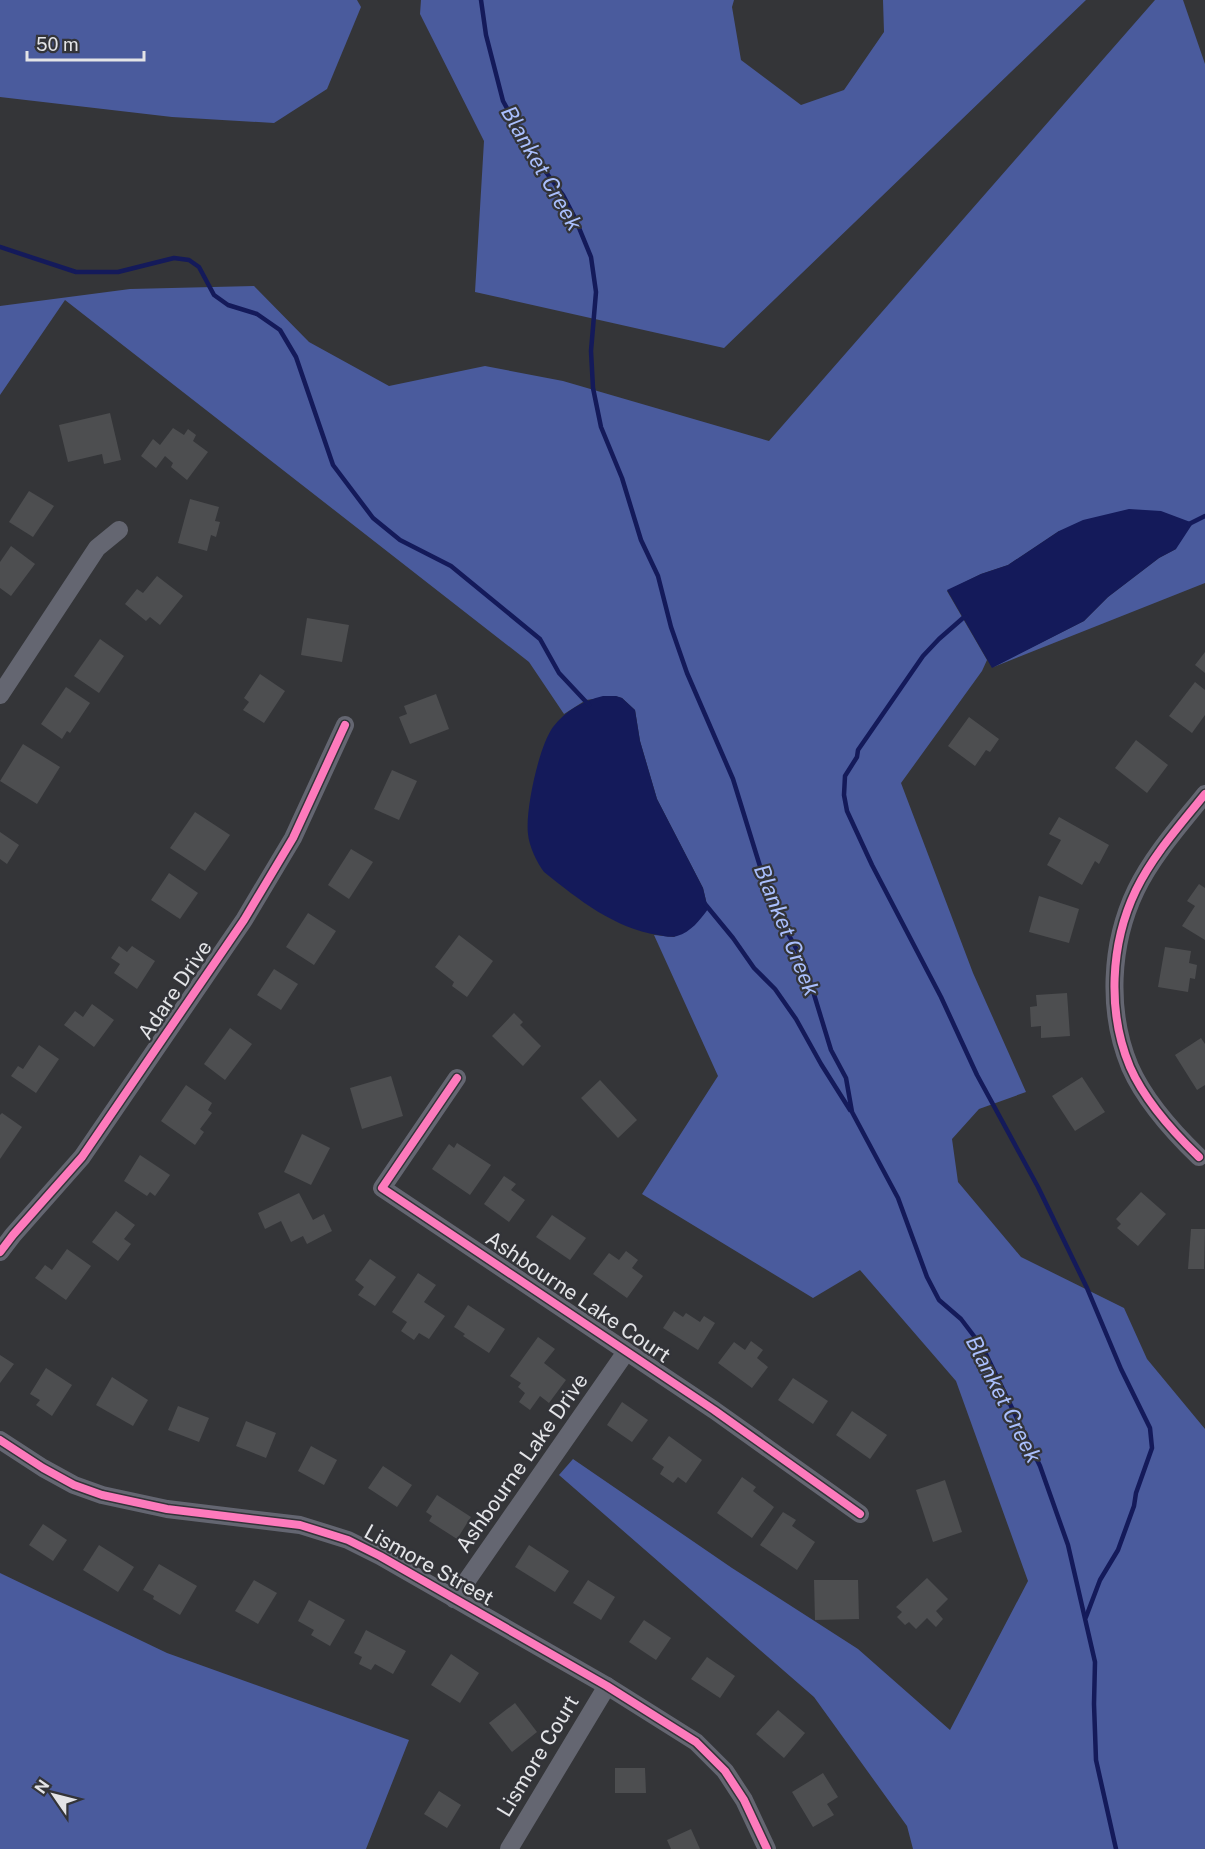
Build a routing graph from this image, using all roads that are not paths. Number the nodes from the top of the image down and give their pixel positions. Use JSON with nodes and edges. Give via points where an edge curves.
{"nodes":[{"id":1,"x":118,"y":530,"type":"dead end"},
{"id":2,"x":0,"y":695,"type":"edge"},
{"id":3,"x":345,"y":725,"type":"dead end"},
{"id":4,"x":1205,"y":794,"type":"edge"},
{"id":5,"x":457,"y":1078,"type":"dead end"},
{"id":6,"x":1199,"y":1157,"type":"dead end"},
{"id":7,"x":0,"y":1252,"type":"edge"},
{"id":8,"x":626,"y":1352,"type":"junction"},
{"id":9,"x":0,"y":1440,"type":"edge"},
{"id":10,"x":860,"y":1514,"type":"dead end"},
{"id":11,"x":454,"y":1599,"type":"junction"},
{"id":12,"x":607,"y":1686,"type":"junction"},
{"id":13,"x":509,"y":1849,"type":"edge"},
{"id":14,"x":767,"y":1849,"type":"edge"}],
"edges":[{"from":1,"to":2,"type":"street","via":[[98,548]]},
{"from":3,"to":7,"type":"street","name":"Adare Drive","via":[[293,838],[244,920],[82,1157]]},
{"from":4,"to":6,"type":"street","via":[[1137,888],[1125,916],[1114,969],[1119,1033],[1131,1067],[1156,1110]]},
{"from":5,"to":8,"type":"street","name":"Ashbourne Lake Court","via":[[382,1188]]},
{"from":8,"to":10,"type":"street","name":"Ashbourne Lake Court"},
{"from":8,"to":11,"type":"street","name":"Ashbourne Lake Drive"},
{"from":9,"to":11,"type":"street","name":"Lismore Street","via":[[74,1485],[102,1495],[167,1509],[314,1528],[380,1556]]},
{"from":11,"to":12,"type":"street","name":"Lismore Street"},
{"from":12,"to":13,"type":"street","name":"Lismore Court"},
{"from":12,"to":14,"type":"street","name":"Lismore Street","via":[[696,1742],[725,1771]]}]}
